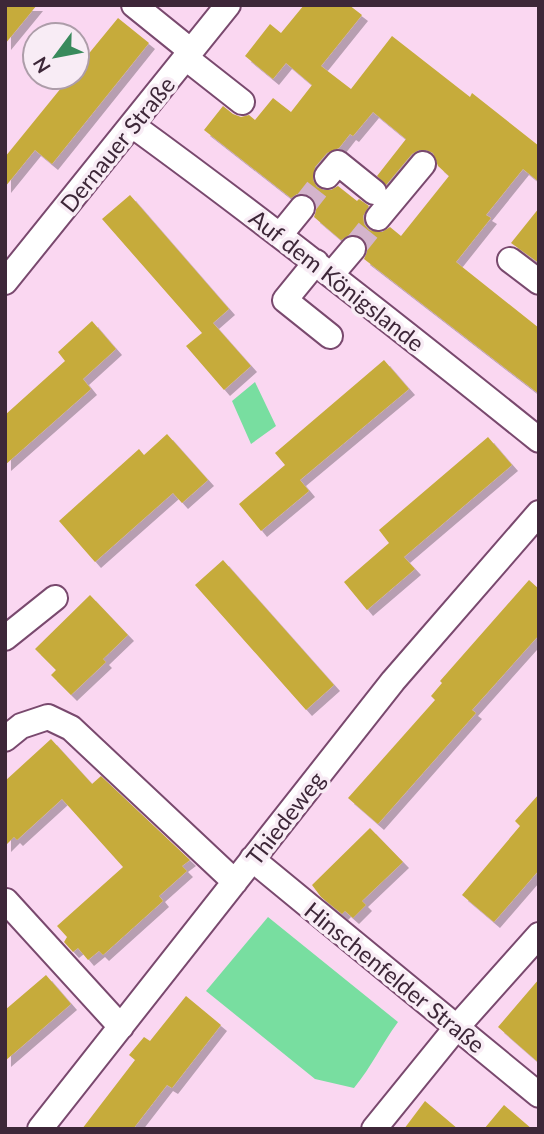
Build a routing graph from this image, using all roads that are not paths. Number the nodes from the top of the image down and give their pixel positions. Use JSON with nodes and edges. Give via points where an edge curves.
{"nodes":[{"id":1,"x":134,"y":5,"type":"edge"},
{"id":2,"x":228,"y":5,"type":"edge"},
{"id":3,"x":188,"y":55,"type":"junction"},
{"id":4,"x":242,"y":103,"type":"dead end"},
{"id":5,"x":132,"y":125,"type":"junction"},
{"id":6,"x":423,"y":164,"type":"dead end"},
{"id":7,"x":327,"y":176,"type":"dead end"},
{"id":8,"x":374,"y":192,"type":"dead end"},
{"id":9,"x":302,"y":208,"type":"tunnel mouth"},
{"id":10,"x":379,"y":218,"type":"tunnel mouth"},
{"id":11,"x":280,"y":234,"type":"junction"},
{"id":12,"x":353,"y":249,"type":"tunnel mouth"},
{"id":13,"x":510,"y":260,"type":"dead end"},
{"id":14,"x":324,"y":269,"type":"junction"},
{"id":15,"x":5,"y":282,"type":"edge"},
{"id":16,"x":539,"y":282,"type":"edge"},
{"id":17,"x":330,"y":336,"type":"dead end"},
{"id":18,"x":539,"y":440,"type":"edge"},
{"id":19,"x":539,"y":513,"type":"edge"},
{"id":20,"x":55,"y":598,"type":"dead end"},
{"id":21,"x":5,"y":638,"type":"edge"},
{"id":22,"x":5,"y":739,"type":"edge"},
{"id":23,"x":252,"y":859,"type":"junction"},
{"id":24,"x":235,"y":882,"type":"junction"},
{"id":25,"x":6,"y":901,"type":"edge"},
{"id":26,"x":539,"y":936,"type":"edge"},
{"id":27,"x":121,"y":1027,"type":"junction"},
{"id":28,"x":456,"y":1028,"type":"junction"},
{"id":29,"x":539,"y":1095,"type":"edge"},
{"id":30,"x":40,"y":1129,"type":"edge"},
{"id":31,"x":374,"y":1129,"type":"edge"}],
"edges":[{"from":1,"to":3,"type":"street"},
{"from":2,"to":3,"type":"street","name":"Dernauer Straße"},
{"from":3,"to":4,"type":"street"},
{"from":3,"to":5,"type":"street","name":"Dernauer Straße"},
{"from":5,"to":11,"type":"street","name":"Auf dem Königslande"},
{"from":5,"to":15,"type":"street","name":"Dernauer Straße"},
{"from":6,"to":10,"type":"street"},
{"from":7,"to":8,"type":"street","via":[[338,163]]},
{"from":9,"to":11,"type":"street"},
{"from":11,"to":14,"type":"street","name":"Auf dem Königslande"},
{"from":12,"to":14,"type":"street"},
{"from":13,"to":16,"type":"street"},
{"from":14,"to":17,"type":"street","via":[[285,300]]},
{"from":14,"to":18,"type":"street","name":"Auf dem Königslande"},
{"from":19,"to":23,"type":"street","name":"Thiedeweg","via":[[393,681]]},
{"from":20,"to":21,"type":"street"},
{"from":22,"to":24,"type":"street","via":[[20,726],[48,717],[71,728]]},
{"from":23,"to":24,"type":"street","name":"Thiedeweg"},
{"from":23,"to":28,"type":"street","name":"Hinschenfelder Straße"},
{"from":24,"to":27,"type":"street","name":"Thiedeweg"},
{"from":25,"to":27,"type":"street"},
{"from":26,"to":28,"type":"street"},
{"from":27,"to":30,"type":"street","name":"Thiedeweg"},
{"from":28,"to":29,"type":"street","name":"Hinschenfelder Straße"},
{"from":28,"to":31,"type":"street"}]}
